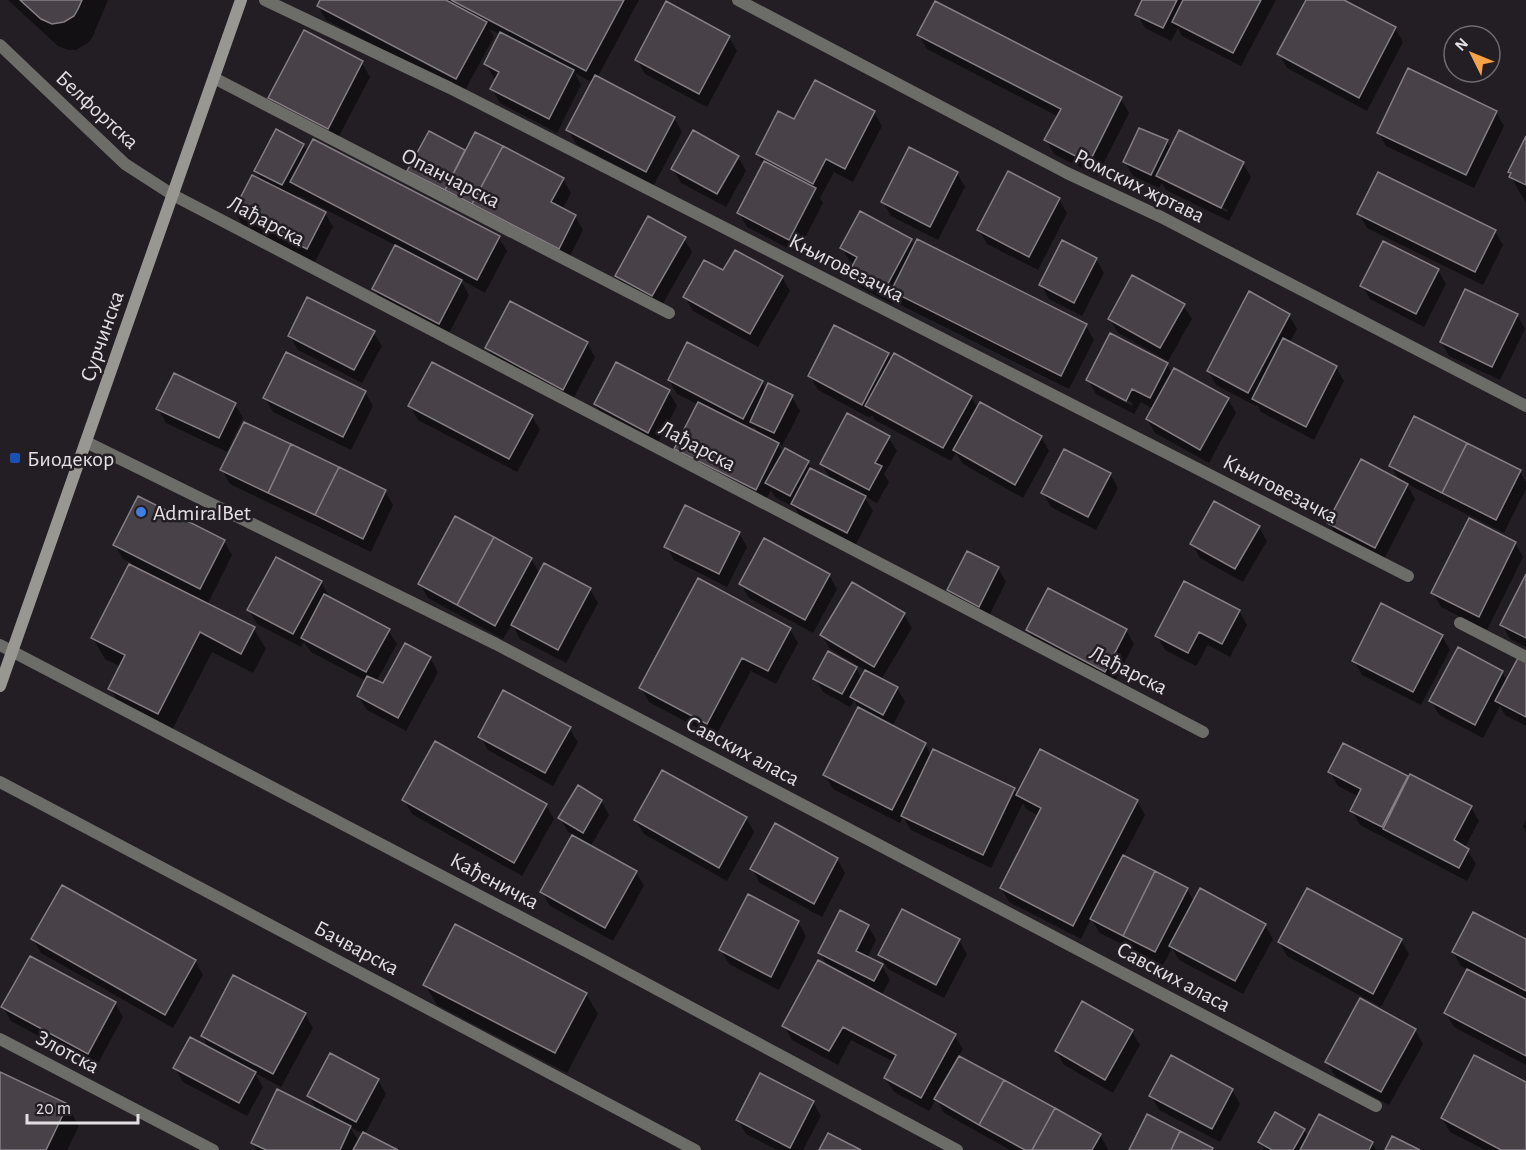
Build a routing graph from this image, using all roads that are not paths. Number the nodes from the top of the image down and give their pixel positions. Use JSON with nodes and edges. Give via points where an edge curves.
{"nodes":[{"id":1,"x":241,"y":0,"type":"edge"},
{"id":2,"x":266,"y":0,"type":"edge"},
{"id":3,"x":738,"y":0,"type":"edge"},
{"id":4,"x":0,"y":45,"type":"edge"},
{"id":5,"x":214,"y":78,"type":"junction"},
{"id":6,"x":173,"y":195,"type":"junction"},
{"id":7,"x":669,"y":313,"type":"dead end"},
{"id":8,"x":1526,"y":406,"type":"edge"},
{"id":9,"x":86,"y":442,"type":"junction"},
{"id":10,"x":1408,"y":576,"type":"dead end"},
{"id":11,"x":1460,"y":623,"type":"dead end"},
{"id":12,"x":0,"y":645,"type":"edge"},
{"id":13,"x":12,"y":650,"type":"junction"},
{"id":14,"x":1526,"y":657,"type":"edge"},
{"id":15,"x":0,"y":686,"type":"edge"},
{"id":16,"x":1203,"y":732,"type":"dead end"},
{"id":17,"x":0,"y":782,"type":"edge"},
{"id":18,"x":0,"y":1039,"type":"edge"},
{"id":19,"x":1376,"y":1106,"type":"dead end"},
{"id":20,"x":213,"y":1150,"type":"edge"},
{"id":21,"x":695,"y":1150,"type":"edge"},
{"id":22,"x":957,"y":1150,"type":"edge"}],
"edges":[{"from":1,"to":5,"type":"main road","name":"Сурчинска"},
{"from":2,"to":10,"type":"street","name":"Књиговезачка","via":[[450,88]]},
{"from":3,"to":8,"type":"street","name":"Ромских жртава","via":[[1067,173],[1161,217]]},
{"from":4,"to":6,"type":"street","name":"Белфортска","via":[[124,165]]},
{"from":5,"to":6,"type":"main road","name":"Сурчинска"},
{"from":5,"to":7,"type":"street","name":"Опанчарска"},
{"from":6,"to":9,"type":"main road","name":"Сурчинска"},
{"from":6,"to":16,"type":"street","name":"Лађарска"},
{"from":9,"to":13,"type":"main road","name":"Сурчинска"},
{"from":9,"to":19,"type":"street","name":"Савских аласа","via":[[496,644]]},
{"from":11,"to":14,"type":"street"},
{"from":12,"to":13,"type":"street","name":"Кађеничка"},
{"from":13,"to":15,"type":"main road","name":"Сурчинска"},
{"from":13,"to":22,"type":"street","name":"Кађеничка"},
{"from":17,"to":21,"type":"street","name":"Бачварска"},
{"from":18,"to":20,"type":"street","name":"Злотска"}]}
